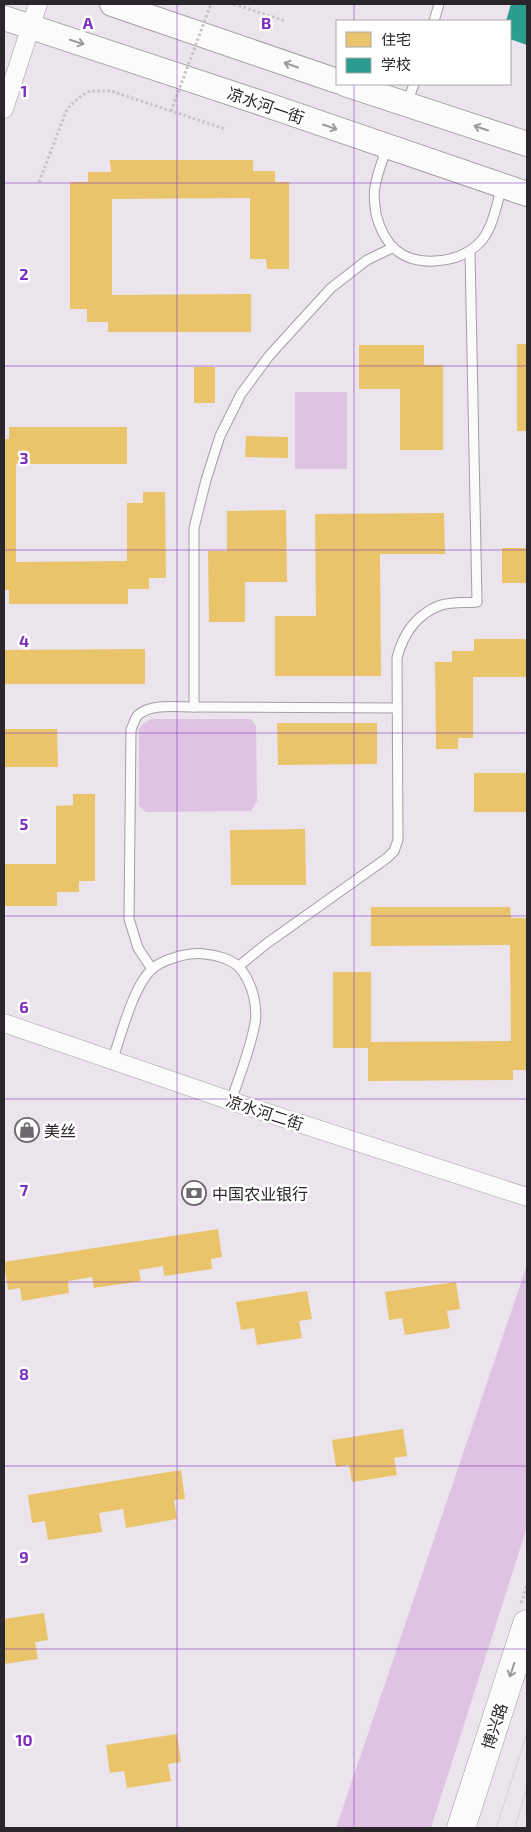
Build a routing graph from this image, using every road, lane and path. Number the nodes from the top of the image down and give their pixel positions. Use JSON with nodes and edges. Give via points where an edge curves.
{"nodes":[{"id":1,"x":38,"y":4,"type":"edge"},
{"id":2,"x":112,"y":4,"type":"edge"},
{"id":3,"x":211,"y":4,"type":"edge"},
{"id":4,"x":234,"y":4,"type":"edge"},
{"id":5,"x":439,"y":4,"type":"edge"},
{"id":6,"x":4,"y":18,"type":"edge"},
{"id":7,"x":434,"y":20,"type":"edge"},
{"id":8,"x":285,"y":21,"type":"dead end"},
{"id":9,"x":30,"y":27,"type":"junction"},
{"id":10,"x":336,"y":81,"type":"edge"},
{"id":11,"x":352,"y":85,"type":"edge"},
{"id":12,"x":410,"y":93,"type":"edge"},
{"id":13,"x":4,"y":109,"type":"edge"},
{"id":14,"x":171,"y":111,"type":"junction"},
{"id":15,"x":225,"y":129,"type":"dead end"},
{"id":16,"x":527,"y":144,"type":"edge"},
{"id":17,"x":387,"y":146,"type":"junction"},
{"id":18,"x":39,"y":182,"type":"dead end"},
{"id":19,"x":502,"y":186,"type":"junction"},
{"id":20,"x":527,"y":194,"type":"edge"},
{"id":21,"x":392,"y":248,"type":"junction"},
{"id":22,"x":470,"y":252,"type":"junction"},
{"id":23,"x":194,"y":707,"type":"junction"},
{"id":24,"x":397,"y":708,"type":"junction"},
{"id":25,"x":238,"y":966,"type":"junction"},
{"id":26,"x":152,"y":969,"type":"junction"},
{"id":27,"x":4,"y":1023,"type":"edge"},
{"id":28,"x":112,"y":1061,"type":"junction"},
{"id":29,"x":231,"y":1101,"type":"junction"},
{"id":30,"x":527,"y":1197,"type":"edge"},
{"id":31,"x":527,"y":1624,"type":"edge"},
{"id":32,"x":461,"y":1828,"type":"edge"}],
"edges":[{"from":1,"to":9,"type":"street"},
{"from":10,"to":2,"type":"main road","one_way":true},
{"from":3,"to":14,"type":"path","bridge":true},
{"from":4,"to":8,"type":"path"},
{"from":5,"to":7,"type":"lane"},
{"from":6,"to":9,"type":"main road","name":"凉水河一街"},
{"from":9,"to":13,"type":"street"},
{"from":9,"to":17,"type":"main road","name":"凉水河一街","one_way":true},
{"from":11,"to":12,"type":"main road"},
{"from":16,"to":12,"type":"main road","one_way":true},
{"from":14,"to":15,"type":"path"},
{"from":14,"to":18,"type":"path","via":[[111,91],[90,91],[82,95],[67,109]]},
{"from":17,"to":19,"type":"main road","name":"凉水河一街"},
{"from":17,"to":21,"type":"lane","via":[[374,189],[379,224]]},
{"from":19,"to":20,"type":"main road","name":"凉水河一街"},
{"from":19,"to":22,"type":"lane","via":[[483,238]]},
{"from":21,"to":22,"type":"lane","via":[[408,258],[426,262],[447,261]]},
{"from":21,"to":23,"type":"lane","via":[[367,260],[331,288],[298,324],[241,394],[220,436],[194,528]]},
{"from":22,"to":24,"type":"lane","via":[[476,602],[442,605],[423,614],[410,628],[401,642],[397,658]]},
{"from":23,"to":24,"type":"lane"},
{"from":23,"to":26,"type":"lane","via":[[146,710],[137,716],[130,730],[129,919],[138,948]]},
{"from":24,"to":25,"type":"lane","via":[[398,840],[394,851]]},
{"from":25,"to":26,"type":"lane","via":[[218,956],[196,953],[175,957]]},
{"from":25,"to":29,"type":"lane","via":[[250,984],[255,1004],[255,1026]]},
{"from":26,"to":28,"type":"lane","via":[[138,988]]},
{"from":27,"to":28,"type":"street","name":"凉水河二街"},
{"from":28,"to":29,"type":"street","name":"凉水河二街"},
{"from":29,"to":30,"type":"street","name":"凉水河二街"},
{"from":31,"to":32,"type":"main road","name":"博兴路","one_way":true}]}
